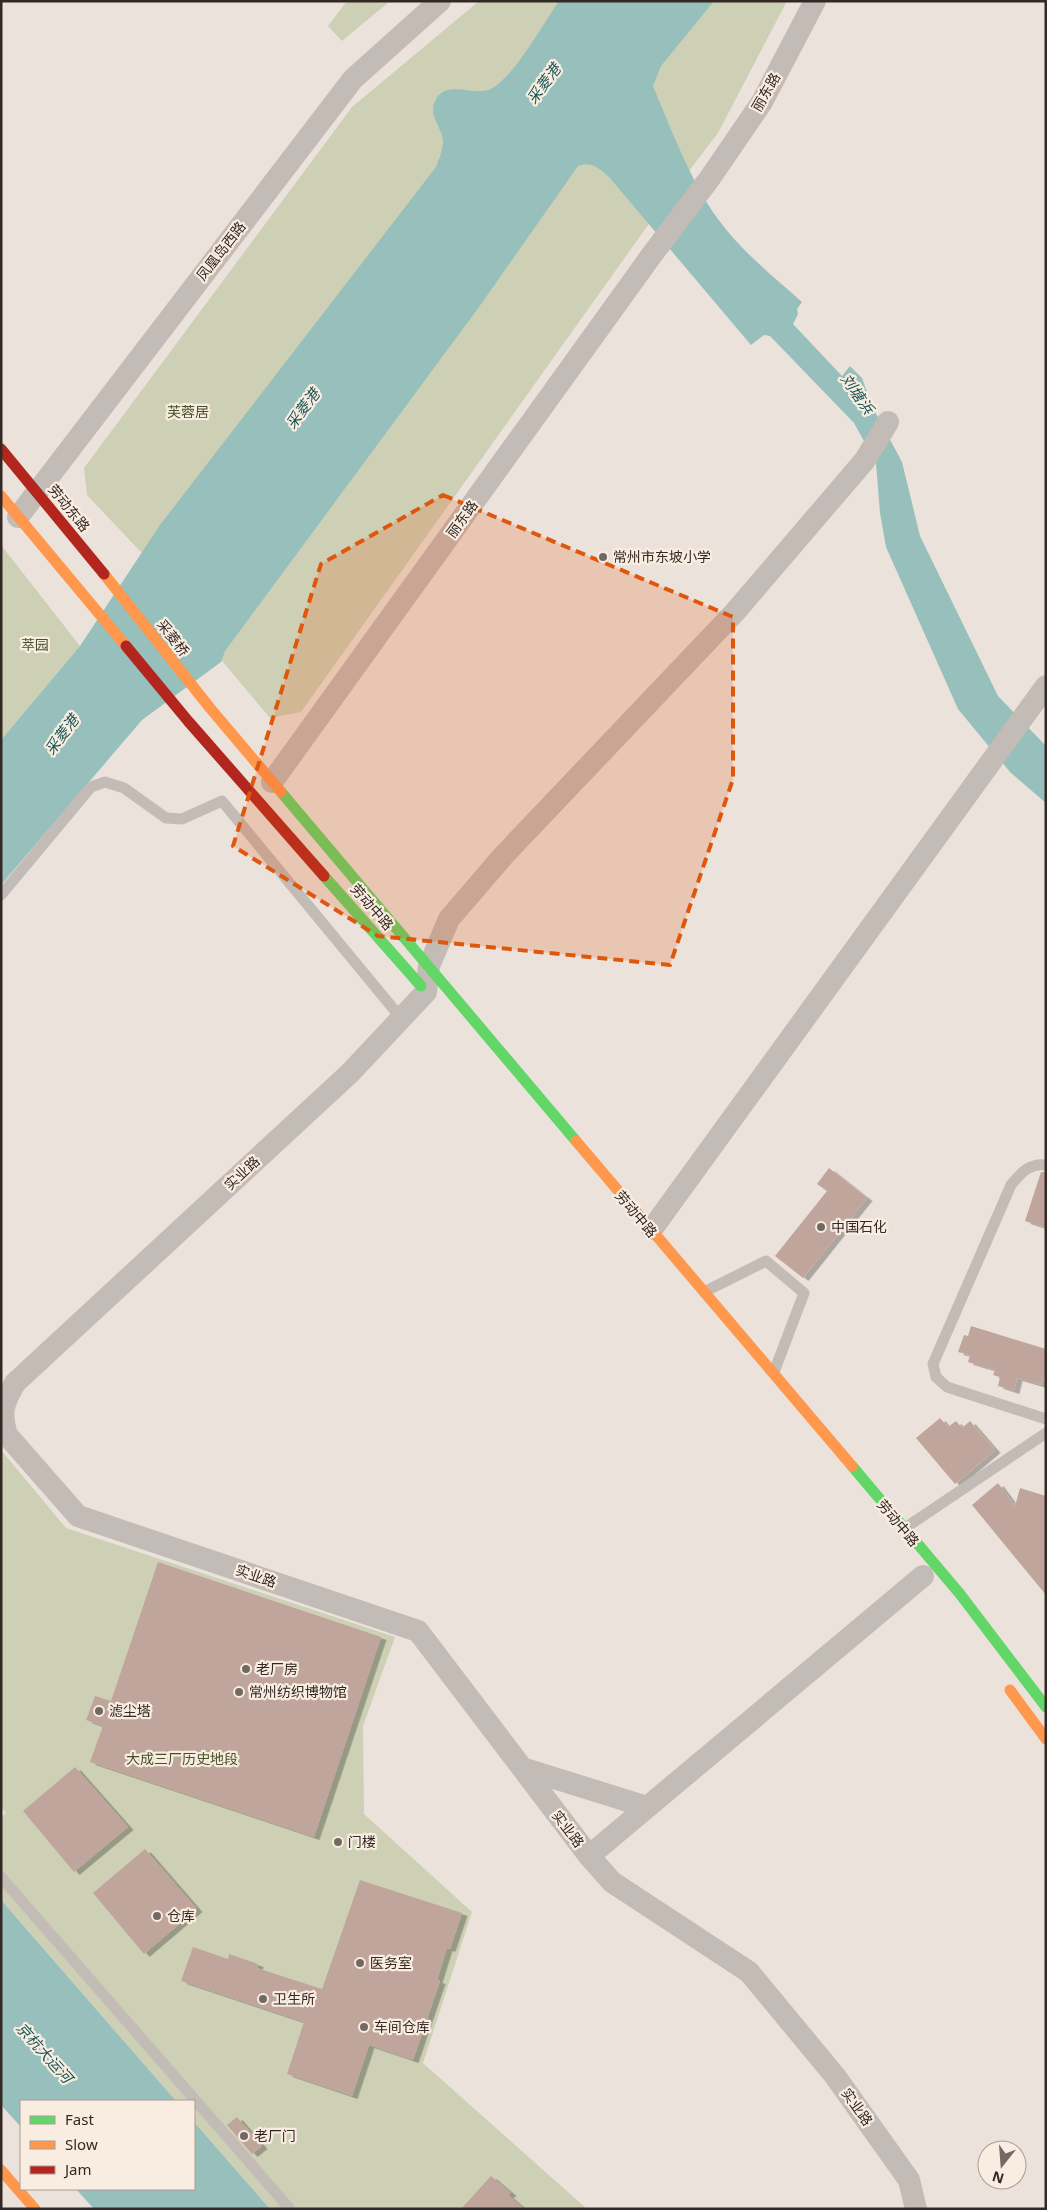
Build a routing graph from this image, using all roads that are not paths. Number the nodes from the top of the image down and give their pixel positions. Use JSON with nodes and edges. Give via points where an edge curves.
{"nodes":[{"id":1,"x":440,"y":1,"type":"edge"},
{"id":2,"x":815,"y":1,"type":"edge"},
{"id":3,"x":888,"y":422,"type":"dead end"},
{"id":4,"x":1,"y":449,"type":"edge"},
{"id":5,"x":36,"y":492,"type":"junction"},
{"id":6,"x":1,"y":496,"type":"edge"},
{"id":7,"x":18,"y":517,"type":"junction"},
{"id":8,"x":113,"y":585,"type":"joint"},
{"id":9,"x":1046,"y":686,"type":"edge"},
{"id":10,"x":210,"y":708,"type":"joint"},
{"id":11,"x":272,"y":782,"type":"junction"},
{"id":12,"x":1,"y":895,"type":"edge"},
{"id":13,"x":429,"y":966,"type":"junction"},
{"id":14,"x":430,"y":996,"type":"junction"},
{"id":15,"x":402,"y":1018,"type":"junction"},
{"id":16,"x":1046,"y":1165,"type":"edge"},
{"id":17,"x":652,"y":1229,"type":"junction"},
{"id":18,"x":704,"y":1292,"type":"junction"},
{"id":19,"x":774,"y":1373,"type":"junction"},
{"id":20,"x":1046,"y":1419,"type":"edge"},
{"id":21,"x":1046,"y":1433,"type":"edge"},
{"id":22,"x":905,"y":1528,"type":"junction"},
{"id":23,"x":923,"y":1576,"type":"dead end"},
{"id":24,"x":1005,"y":1683,"type":"dead end"},
{"id":25,"x":1046,"y":1707,"type":"edge"},
{"id":26,"x":1046,"y":1739,"type":"edge"},
{"id":27,"x":522,"y":1768,"type":"junction"},
{"id":28,"x":648,"y":1807,"type":"junction"},
{"id":29,"x":589,"y":1856,"type":"junction"},
{"id":30,"x":1,"y":1878,"type":"edge"},
{"id":31,"x":195,"y":2100,"type":"edge"},
{"id":32,"x":195,"y":2100,"type":"edge"},
{"id":33,"x":1,"y":2170,"type":"edge"},
{"id":34,"x":36,"y":2209,"type":"edge"},
{"id":35,"x":290,"y":2209,"type":"edge"},
{"id":36,"x":916,"y":2209,"type":"edge"}],
"edges":[{"from":1,"to":5,"type":"street","name":"凤凰岛西路","via":[[353,79]]},
{"from":2,"to":11,"type":"street","name":"丽东路","via":[[762,102],[710,178]]},
{"from":3,"to":13,"type":"street","via":[[865,460],[735,612],[504,855],[450,919]]},
{"from":4,"to":5,"type":"main road","name":"劳动东路"},
{"from":5,"to":7,"type":"street","name":"凤凰岛西路"},
{"from":5,"to":8,"type":"main road","name":"劳动东路"},
{"from":6,"to":7,"type":"main road"},
{"from":7,"to":14,"type":"main road","name":"劳动中路","via":[[188,722]]},
{"from":8,"to":10,"type":"main road","name":"采菱桥"},
{"from":9,"to":17,"type":"street"},
{"from":10,"to":11,"type":"main road","name":"劳动中路"},
{"from":11,"to":13,"type":"main road","name":"劳动中路"},
{"from":12,"to":15,"type":"lane","via":[[91,787],[105,782],[124,788],[166,818],[182,819],[222,800]]},
{"from":13,"to":14,"type":"street"},
{"from":13,"to":17,"type":"main road","name":"劳动中路"},
{"from":14,"to":15,"type":"street","name":"实业路"},
{"from":15,"to":27,"type":"street","name":"实业路","via":[[350,1073],[15,1383],[6,1398],[2,1418],[7,1435],[78,1516],[418,1631]]},
{"from":16,"to":20,"type":"lane","via":[[1037,1164],[1022,1171],[1011,1185],[933,1364],[936,1377],[947,1387]]},
{"from":17,"to":18,"type":"main road","name":"劳动中路"},
{"from":18,"to":19,"type":"main road","name":"劳动中路"},
{"from":18,"to":19,"type":"lane","via":[[766,1260],[804,1292]]},
{"from":19,"to":22,"type":"main road","name":"劳动中路"},
{"from":21,"to":22,"type":"lane"},
{"from":22,"to":25,"type":"main road","name":"劳动中路"},
{"from":23,"to":28,"type":"street"},
{"from":24,"to":26,"type":"main road"},
{"from":27,"to":28,"type":"street"},
{"from":27,"to":29,"type":"street","name":"实业路"},
{"from":28,"to":29,"type":"street"},
{"from":29,"to":36,"type":"street","name":"实业路","via":[[612,1882],[749,1972],[835,2076],[909,2180]]},
{"from":30,"to":32,"type":"lane"},
{"from":31,"to":35,"type":"lane"},
{"from":33,"to":34,"type":"main road"}]}
